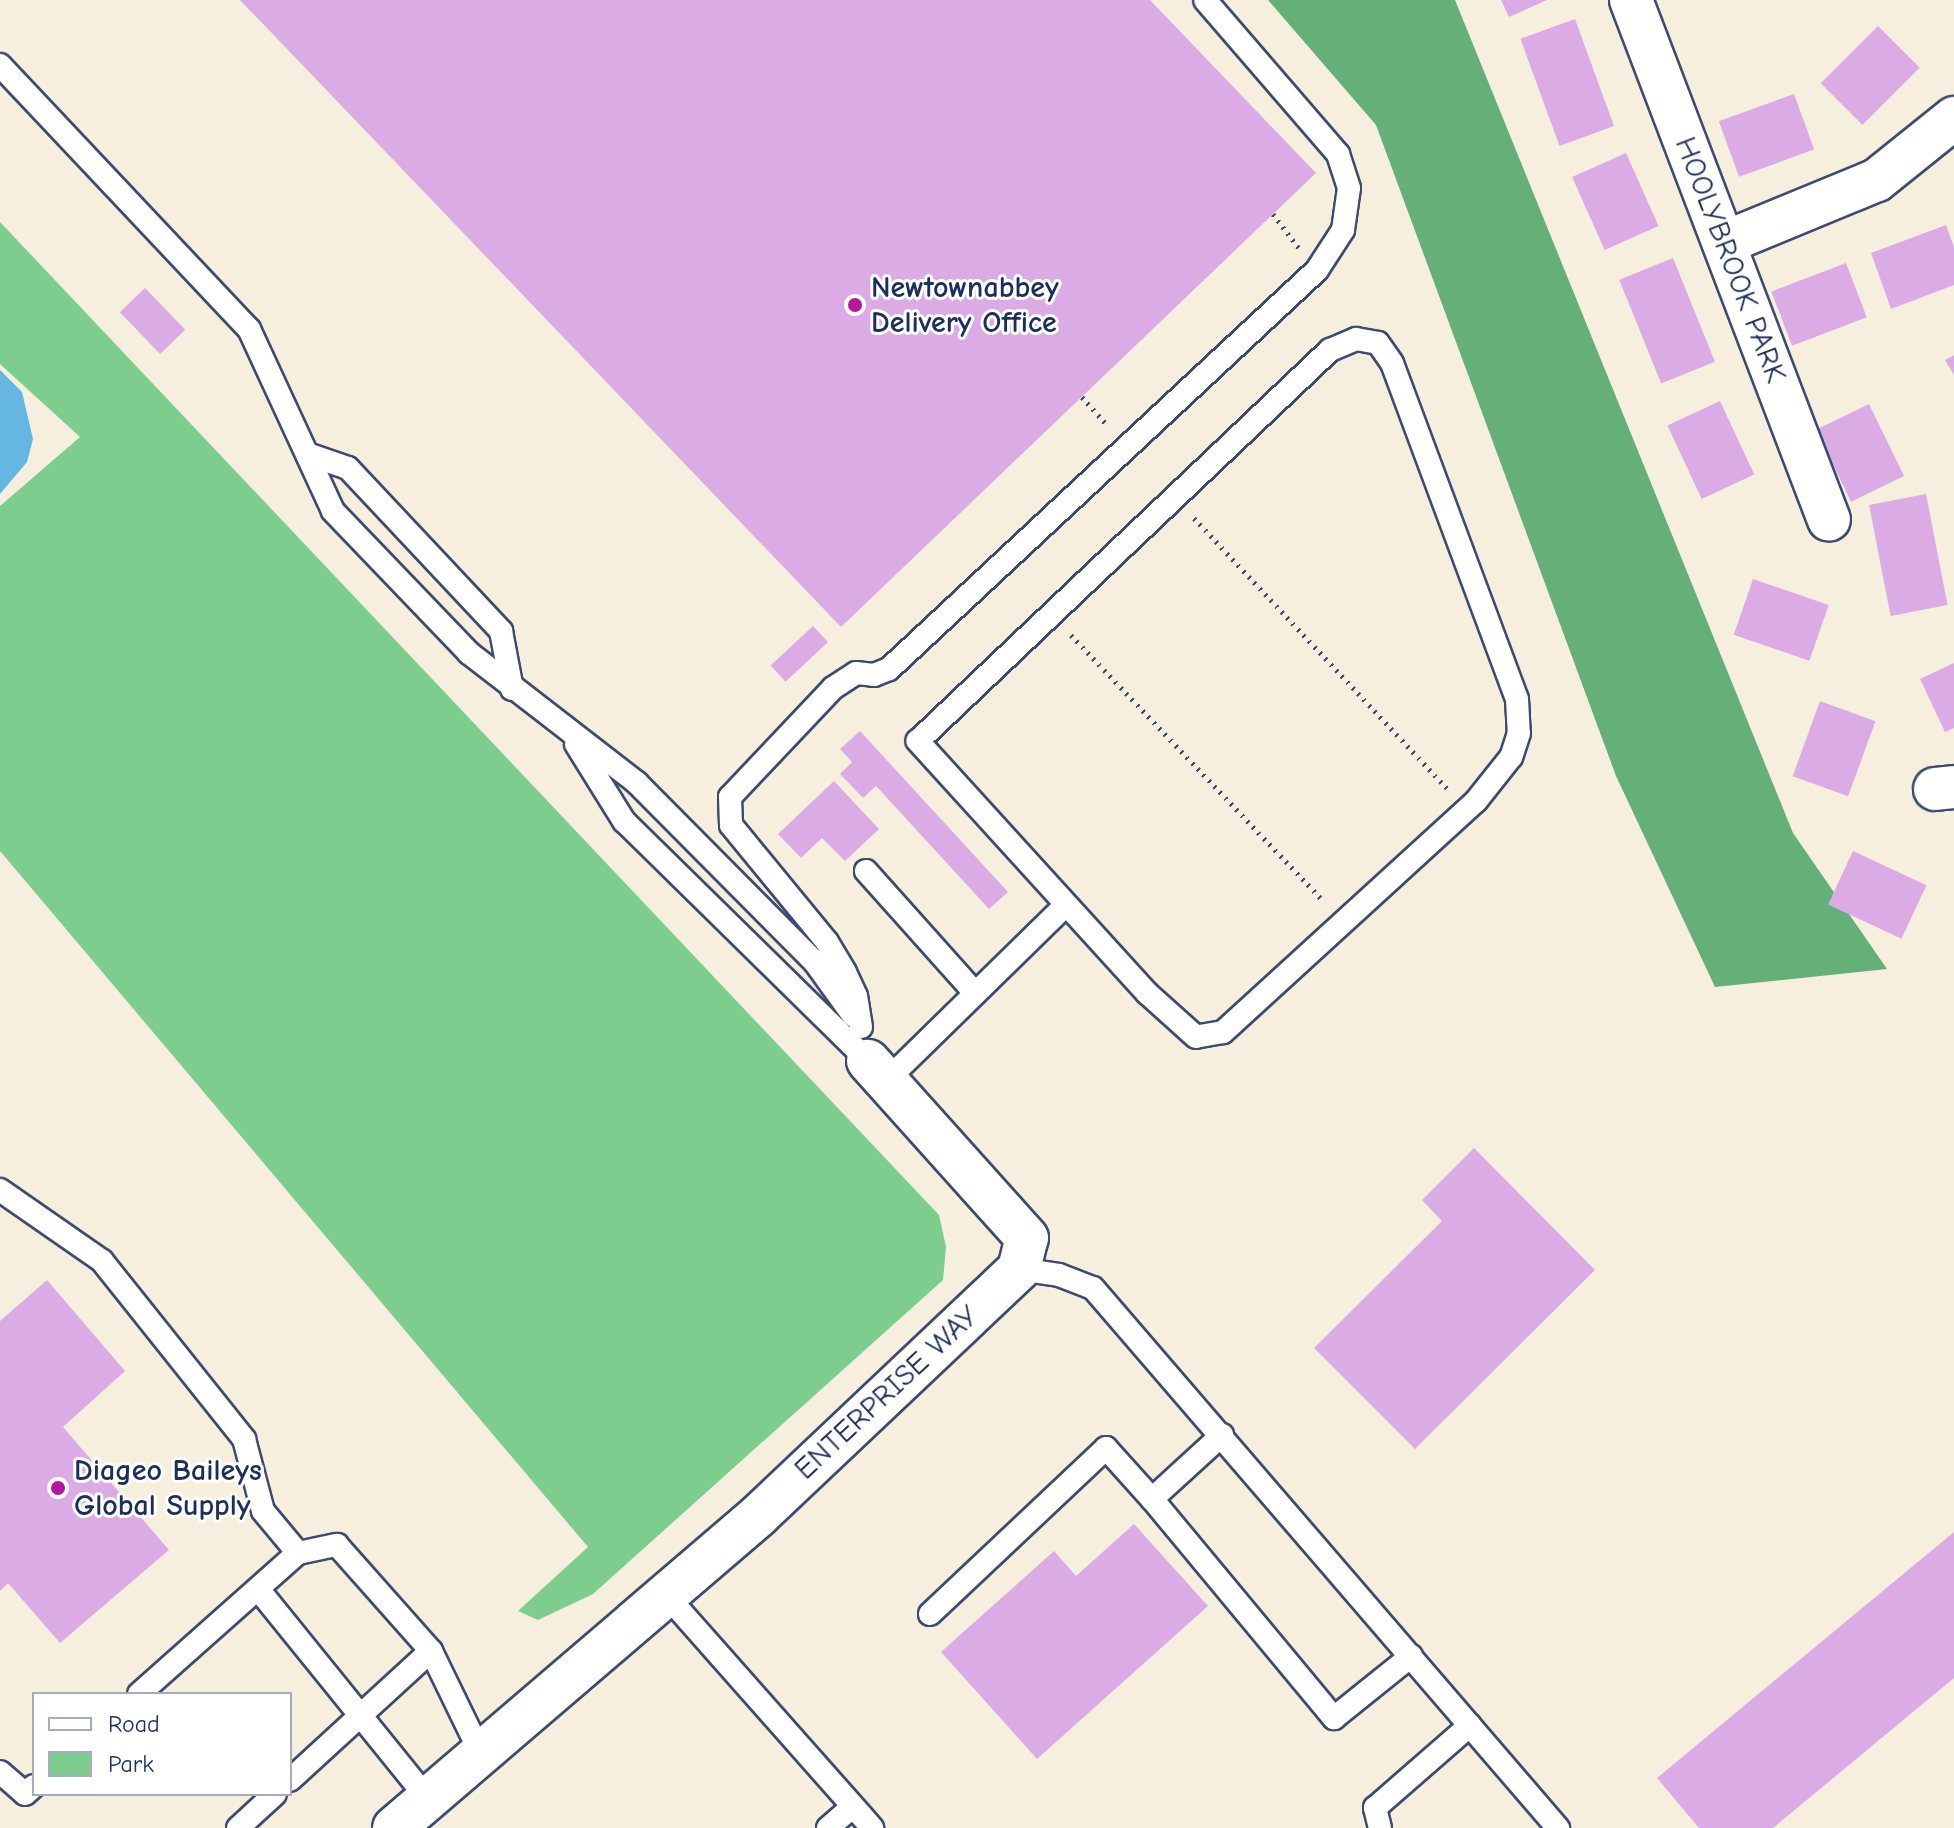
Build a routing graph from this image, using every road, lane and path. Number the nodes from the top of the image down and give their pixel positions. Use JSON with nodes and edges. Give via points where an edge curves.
{"nodes":[{"id":1,"x":1205,"y":0,"type":"edge"},
{"id":2,"x":1631,"y":0,"type":"edge"},
{"id":3,"x":0,"y":65,"type":"edge"},
{"id":4,"x":1948,"y":134,"type":"edge"},
{"id":5,"x":1724,"y":243,"type":"junction"},
{"id":6,"x":1082,"y":397,"type":"dead end"},
{"id":7,"x":1126,"y":446,"type":"junction"},
{"id":8,"x":307,"y":454,"type":"junction"},
{"id":9,"x":1175,"y":498,"type":"junction"},
{"id":10,"x":1829,"y":520,"type":"dead end"},
{"id":11,"x":1051,"y":614,"type":"junction"},
{"id":12,"x":512,"y":689,"type":"junction"},
{"id":13,"x":571,"y":737,"type":"junction"},
{"id":14,"x":1467,"y":809,"type":"junction"},
{"id":15,"x":866,"y":871,"type":"dead end"},
{"id":16,"x":1065,"y":906,"type":"junction"},
{"id":17,"x":1343,"y":922,"type":"junction"},
{"id":18,"x":975,"y":993,"type":"junction"},
{"id":19,"x":872,"y":1056,"type":"junction"},
{"id":20,"x":0,"y":1190,"type":"edge"},
{"id":21,"x":1019,"y":1269,"type":"junction"},
{"id":22,"x":1222,"y":1435,"type":"junction"},
{"id":23,"x":1152,"y":1499,"type":"junction"},
{"id":24,"x":298,"y":1553,"type":"junction"},
{"id":25,"x":258,"y":1589,"type":"junction"},
{"id":26,"x":667,"y":1596,"type":"junction"},
{"id":27,"x":930,"y":1614,"type":"dead end"},
{"id":28,"x":431,"y":1651,"type":"junction"},
{"id":29,"x":1411,"y":1656,"type":"junction"},
{"id":30,"x":141,"y":1692,"type":"edge"},
{"id":31,"x":361,"y":1716,"type":"junction"},
{"id":32,"x":1470,"y":1725,"type":"junction"},
{"id":33,"x":480,"y":1752,"type":"junction"},
{"id":34,"x":0,"y":1772,"type":"edge"},
{"id":35,"x":292,"y":1778,"type":"edge"},
{"id":36,"x":32,"y":1788,"type":"edge"},
{"id":37,"x":273,"y":1796,"type":"edge"},
{"id":38,"x":427,"y":1798,"type":"junction"},
{"id":39,"x":852,"y":1807,"type":"junction"},
{"id":40,"x":238,"y":1828,"type":"edge"},
{"id":41,"x":394,"y":1828,"type":"edge"},
{"id":42,"x":828,"y":1828,"type":"edge"},
{"id":43,"x":872,"y":1828,"type":"edge"},
{"id":44,"x":1380,"y":1828,"type":"edge"},
{"id":45,"x":1558,"y":1828,"type":"edge"}],
"edges":[{"from":1,"to":7,"type":"lane","via":[[1338,154],[1350,210],[1333,250],[1317,270]]},
{"from":2,"to":5,"type":"street","name":"HOOLYBROOK PARK"},
{"from":3,"to":8,"type":"lane","via":[[249,329]]},
{"from":4,"to":5,"type":"street","via":[[1877,180]]},
{"from":5,"to":10,"type":"street","name":"HOOLYBROOK PARK"},
{"from":6,"to":7,"type":"path"},
{"from":7,"to":19,"type":"lane","via":[[889,669],[874,675],[856,673],[833,688],[730,797],[731,825],[827,942],[845,972]]},
{"from":8,"to":12,"type":"lane","via":[[333,511],[469,653]]},
{"from":8,"to":12,"type":"lane","via":[[348,468],[501,631]]},
{"from":9,"to":11,"type":"lane"},
{"from":9,"to":14,"type":"path"},
{"from":9,"to":14,"type":"lane","via":[[1330,350],[1356,339],[1378,343],[1392,363],[1517,699],[1519,733],[1511,757]]},
{"from":11,"to":16,"type":"lane","via":[[918,741]]},
{"from":11,"to":17,"type":"path"},
{"from":12,"to":13,"type":"lane"},
{"from":13,"to":19,"type":"lane","via":[[624,821]]},
{"from":13,"to":19,"type":"lane","via":[[637,783],[814,961]]},
{"from":14,"to":17,"type":"lane"},
{"from":15,"to":18,"type":"lane"},
{"from":16,"to":17,"type":"lane","via":[[1178,1026],[1196,1037],[1223,1032]]},
{"from":16,"to":18,"type":"lane"},
{"from":18,"to":19,"type":"lane"},
{"from":19,"to":21,"type":"street","via":[[1027,1238]]},
{"from":20,"to":24,"type":"lane","via":[[102,1261],[244,1439],[263,1511]]},
{"from":21,"to":22,"type":"lane","via":[[1059,1275],[1093,1288]]},
{"from":21,"to":26,"type":"street","name":"ENTERPRISE WAY"},
{"from":22,"to":23,"type":"lane"},
{"from":22,"to":29,"type":"lane"},
{"from":23,"to":27,"type":"lane","via":[[1106,1448]]},
{"from":23,"to":29,"type":"lane","via":[[1334,1718]]},
{"from":24,"to":25,"type":"lane"},
{"from":24,"to":28,"type":"lane","via":[[337,1545]]},
{"from":25,"to":30,"type":"lane"},
{"from":25,"to":31,"type":"lane"},
{"from":26,"to":33,"type":"street","name":"ENTERPRISE WAY"},
{"from":26,"to":39,"type":"lane"},
{"from":28,"to":31,"type":"lane"},
{"from":28,"to":33,"type":"lane"},
{"from":29,"to":32,"type":"lane"},
{"from":31,"to":35,"type":"lane"},
{"from":31,"to":38,"type":"lane"},
{"from":32,"to":44,"type":"lane","via":[[1375,1808]]},
{"from":32,"to":45,"type":"lane"},
{"from":33,"to":38,"type":"street","name":"ENTERPRISE WAY"},
{"from":34,"to":36,"type":"lane","via":[[25,1794]]},
{"from":37,"to":40,"type":"lane"},
{"from":38,"to":41,"type":"street","name":"ENTERPRISE WAY"},
{"from":39,"to":42,"type":"lane"},
{"from":39,"to":43,"type":"lane"}]}
